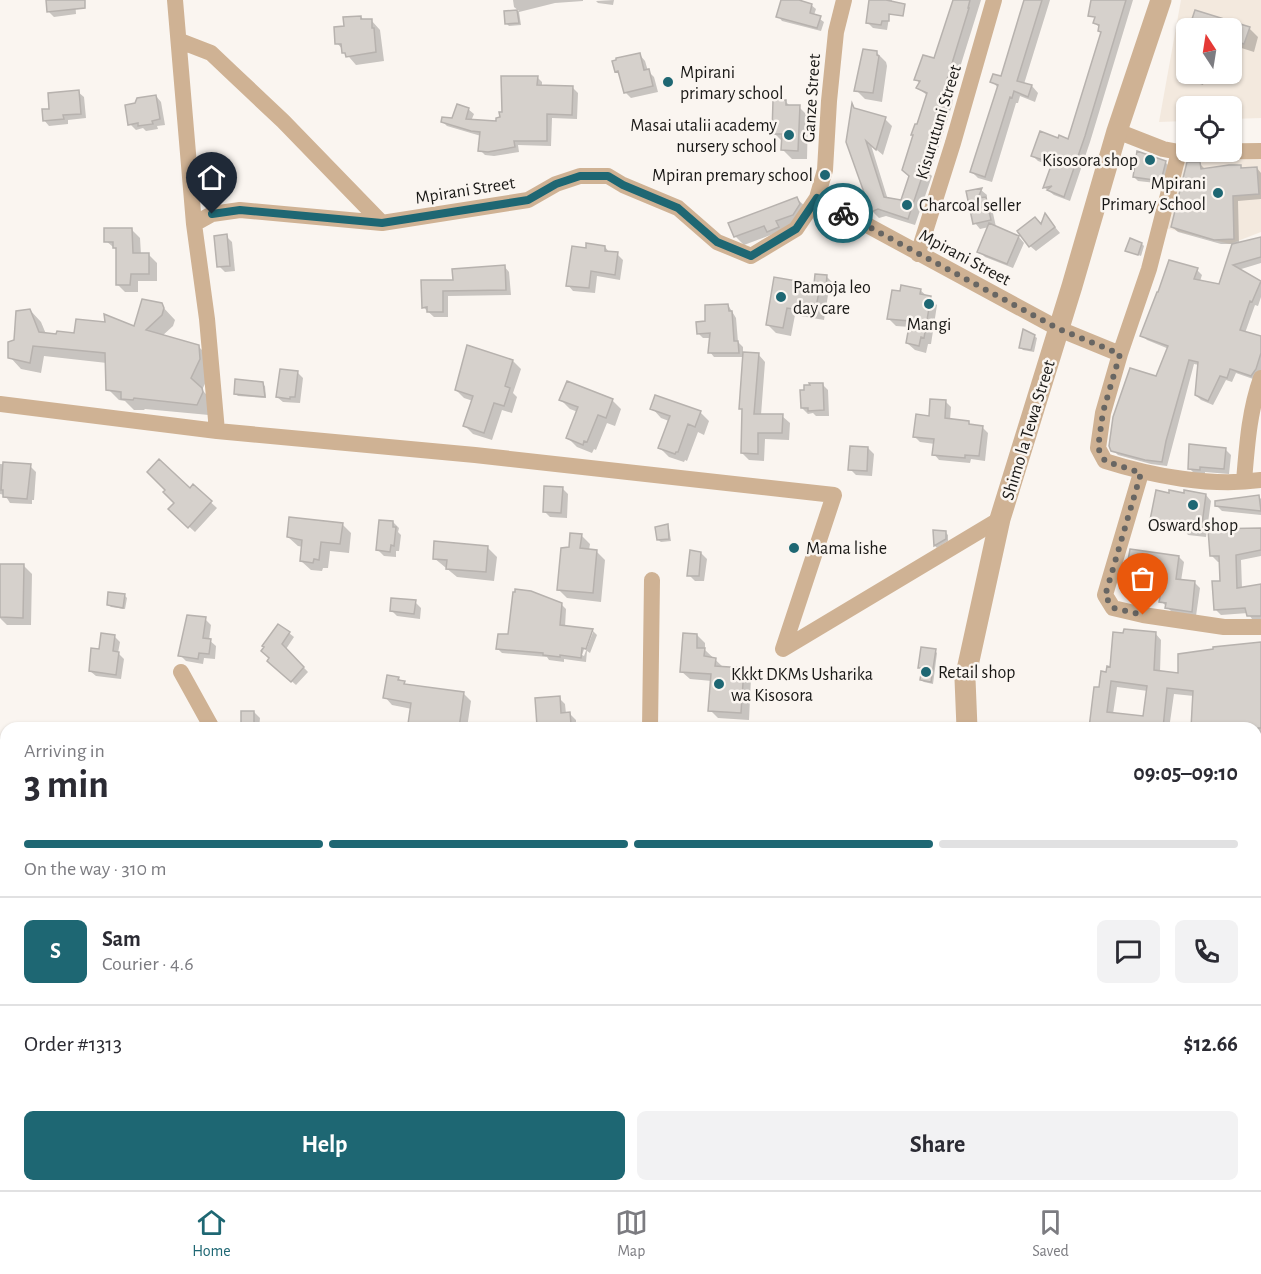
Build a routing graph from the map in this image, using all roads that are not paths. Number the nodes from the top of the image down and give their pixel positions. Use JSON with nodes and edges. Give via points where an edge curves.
{"nodes":[{"id":1,"x":175,"y":0,"type":"edge"},
{"id":2,"x":844,"y":0,"type":"edge"},
{"id":3,"x":994,"y":0,"type":"edge"},
{"id":4,"x":1161,"y":0,"type":"edge"},
{"id":5,"x":180,"y":40,"type":"junction"},
{"id":6,"x":1117,"y":131,"type":"junction"},
{"id":7,"x":1176,"y":151,"type":"edge"},
{"id":8,"x":1242,"y":151,"type":"edge"},
{"id":9,"x":1261,"y":151,"type":"edge"},
{"id":10,"x":1176,"y":162,"type":"edge"},
{"id":11,"x":817,"y":198,"type":"junction"},
{"id":12,"x":382,"y":223,"type":"junction"},
{"id":13,"x":194,"y":224,"type":"junction"},
{"id":14,"x":918,"y":254,"type":"junction"},
{"id":15,"x":1059,"y":329,"type":"junction"},
{"id":16,"x":1120,"y":354,"type":"junction"},
{"id":17,"x":1261,"y":378,"type":"edge"},
{"id":18,"x":0,"y":404,"type":"edge"},
{"id":19,"x":217,"y":431,"type":"junction"},
{"id":20,"x":1141,"y":473,"type":"junction"},
{"id":21,"x":1253,"y":480,"type":"edge"},
{"id":22,"x":1000,"y":519,"type":"junction"},
{"id":23,"x":652,"y":580,"type":"dead end"},
{"id":24,"x":1261,"y":627,"type":"edge"},
{"id":25,"x":181,"y":672,"type":"dead end"},
{"id":26,"x":209,"y":722,"type":"edge"},
{"id":27,"x":650,"y":722,"type":"edge"},
{"id":28,"x":967,"y":722,"type":"edge"}],
"edges":[{"from":1,"to":5,"type":"street"},
{"from":2,"to":11,"type":"street","name":"Ganze Street","via":[[836,32],[825,170]]},
{"from":3,"to":14,"type":"street","name":"Kisurutuni Street"},
{"from":4,"to":6,"type":"street","name":"Shimo la Tewa Street"},
{"from":5,"to":12,"type":"street","via":[[211,53]]},
{"from":5,"to":13,"type":"street"},
{"from":6,"to":7,"type":"street"},
{"from":6,"to":15,"type":"street","name":"Shimo la Tewa Street"},
{"from":8,"to":9,"type":"street"},
{"from":10,"to":16,"type":"street","via":[[1149,269]]},
{"from":11,"to":12,"type":"street","name":"Mpirani Street","via":[[796,229],[751,256],[717,242],[678,208],[608,176],[580,176],[528,200]]},
{"from":11,"to":14,"type":"street","name":"Mpirani Street"},
{"from":12,"to":13,"type":"street","name":"Mpirani Street","via":[[240,210],[212,214]]},
{"from":13,"to":19,"type":"street"},
{"from":14,"to":15,"type":"street","name":"Mpirani Street"},
{"from":15,"to":16,"type":"street","name":"Mpirani Street"},
{"from":15,"to":22,"type":"street","name":"Shimo la Tewa Street"},
{"from":16,"to":20,"type":"street","via":[[1103,412],[1098,448],[1105,461]]},
{"from":17,"to":21,"type":"street","via":[[1248,430]]},
{"from":18,"to":19,"type":"street"},
{"from":19,"to":22,"type":"street","via":[[834,495],[783,649]]},
{"from":20,"to":21,"type":"street","via":[[1209,481]]},
{"from":20,"to":24,"type":"street","via":[[1105,596],[1113,608],[1224,627]]},
{"from":22,"to":28,"type":"street","name":"Shimo la Tewa Street","via":[[966,679]]},
{"from":23,"to":27,"type":"street"},
{"from":25,"to":26,"type":"street"}]}
